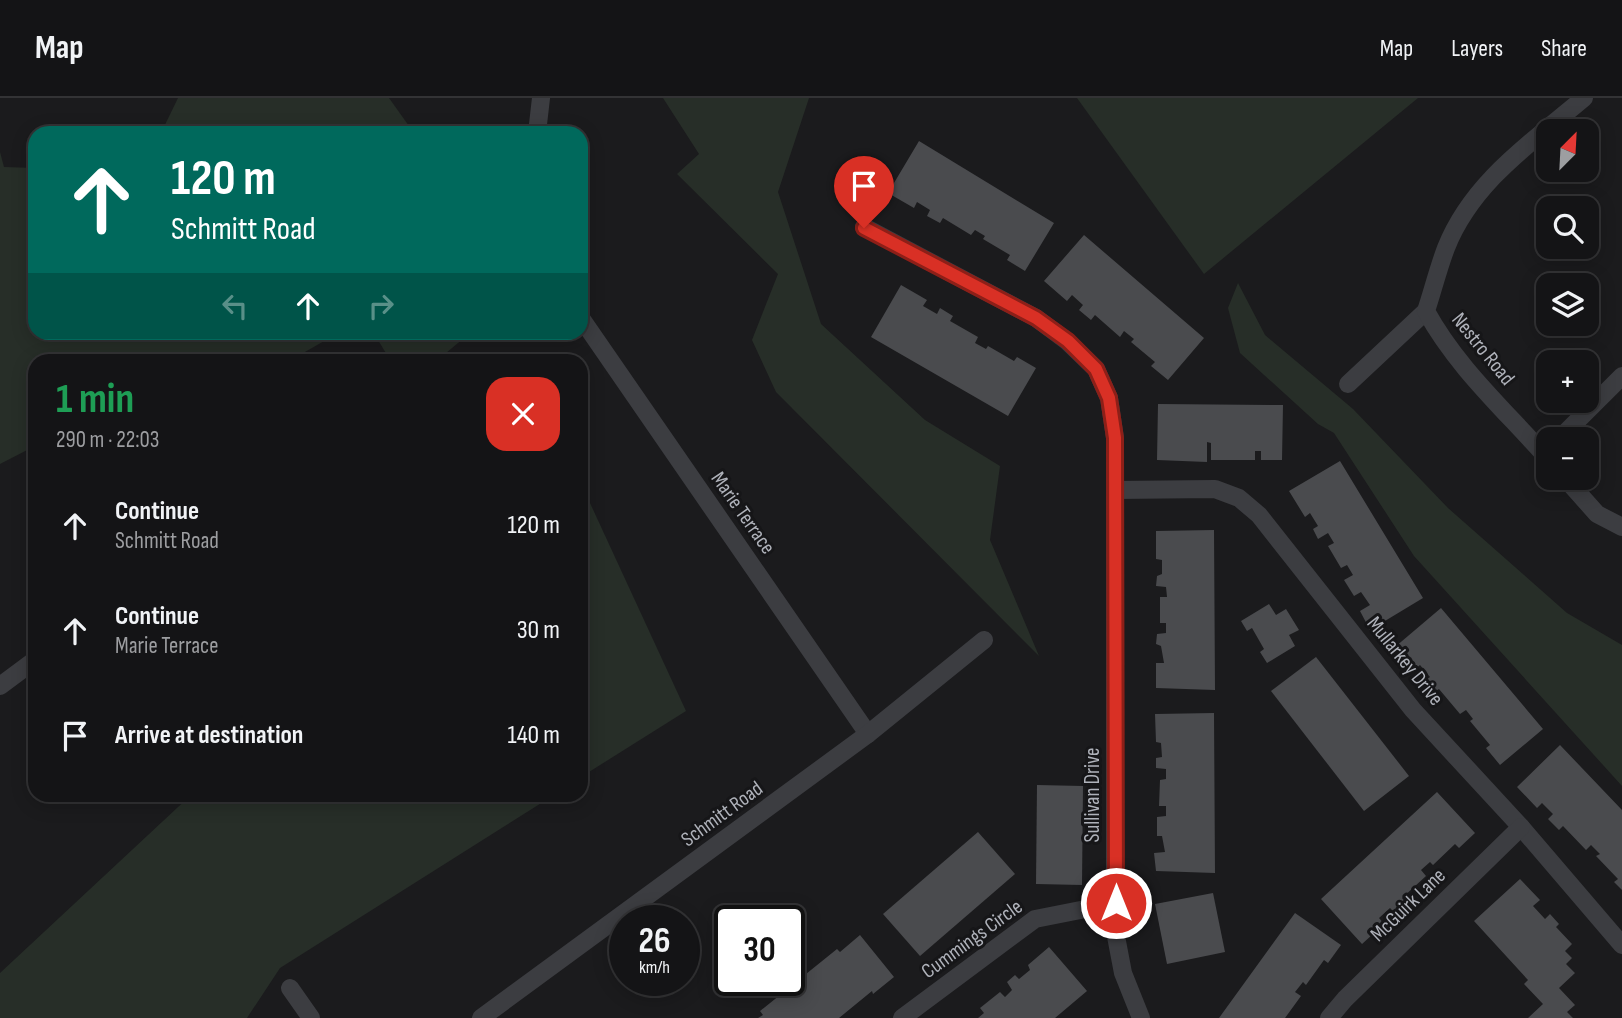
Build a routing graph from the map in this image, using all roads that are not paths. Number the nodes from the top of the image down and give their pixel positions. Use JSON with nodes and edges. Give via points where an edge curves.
{"nodes":[{"id":1,"x":541,"y":98,"type":"edge"},
{"id":2,"x":1584,"y":98,"type":"edge"},
{"id":3,"x":538,"y":126,"type":"edge"},
{"id":4,"x":864,"y":228,"type":"dead end"},
{"id":5,"x":1426,"y":311,"type":"junction"},
{"id":6,"x":588,"y":328,"type":"edge"},
{"id":7,"x":1622,"y":376,"type":"edge"},
{"id":8,"x":1348,"y":384,"type":"dead end"},
{"id":9,"x":1571,"y":427,"type":"edge"},
{"id":10,"x":1536,"y":443,"type":"edge"},
{"id":11,"x":1115,"y":489,"type":"junction"},
{"id":12,"x":1576,"y":490,"type":"edge"},
{"id":13,"x":1622,"y":527,"type":"edge"},
{"id":14,"x":984,"y":640,"type":"dead end"},
{"id":15,"x":28,"y":665,"type":"edge"},
{"id":16,"x":0,"y":685,"type":"edge"},
{"id":17,"x":868,"y":734,"type":"junction"},
{"id":18,"x":1521,"y":827,"type":"junction"},
{"id":19,"x":1116,"y":903,"type":"junction"},
{"id":20,"x":1622,"y":945,"type":"edge"},
{"id":21,"x":289,"y":988,"type":"dead end"},
{"id":22,"x":311,"y":1018,"type":"edge"},
{"id":23,"x":481,"y":1018,"type":"edge"},
{"id":24,"x":902,"y":1018,"type":"edge"},
{"id":25,"x":1140,"y":1018,"type":"edge"},
{"id":26,"x":1329,"y":1018,"type":"edge"}],
"edges":[{"from":1,"to":3,"type":"street"},
{"from":2,"to":5,"type":"street","name":"Nestro Road","via":[[1499,169],[1467,209],[1446,247]]},
{"from":4,"to":11,"type":"street","via":[[1036,318],[1096,369],[1109,398]]},
{"from":5,"to":8,"type":"street"},
{"from":5,"to":10,"type":"street","name":"Nestro Road","via":[[1461,363]]},
{"from":6,"to":17,"type":"street","name":"Marie Terrace"},
{"from":7,"to":9,"type":"street"},
{"from":11,"to":18,"type":"street","name":"Mullarkey Drive","via":[[1215,489],[1239,498],[1259,515],[1413,710]]},
{"from":11,"to":19,"type":"street","name":"Sullivan Drive"},
{"from":12,"to":13,"type":"street","via":[[1597,514]]},
{"from":14,"to":17,"type":"street","name":"Schmitt Road"},
{"from":15,"to":16,"type":"street"},
{"from":17,"to":23,"type":"street","name":"Schmitt Road"},
{"from":18,"to":20,"type":"street","name":"Mullarkey Drive"},
{"from":18,"to":26,"type":"street","name":"McGuirk Lane"},
{"from":19,"to":24,"type":"street","name":"Cummings Circle","via":[[1035,919]]},
{"from":19,"to":25,"type":"street","name":"Sullivan Drive","via":[[1115,931],[1123,973]]},
{"from":21,"to":22,"type":"street"}]}
